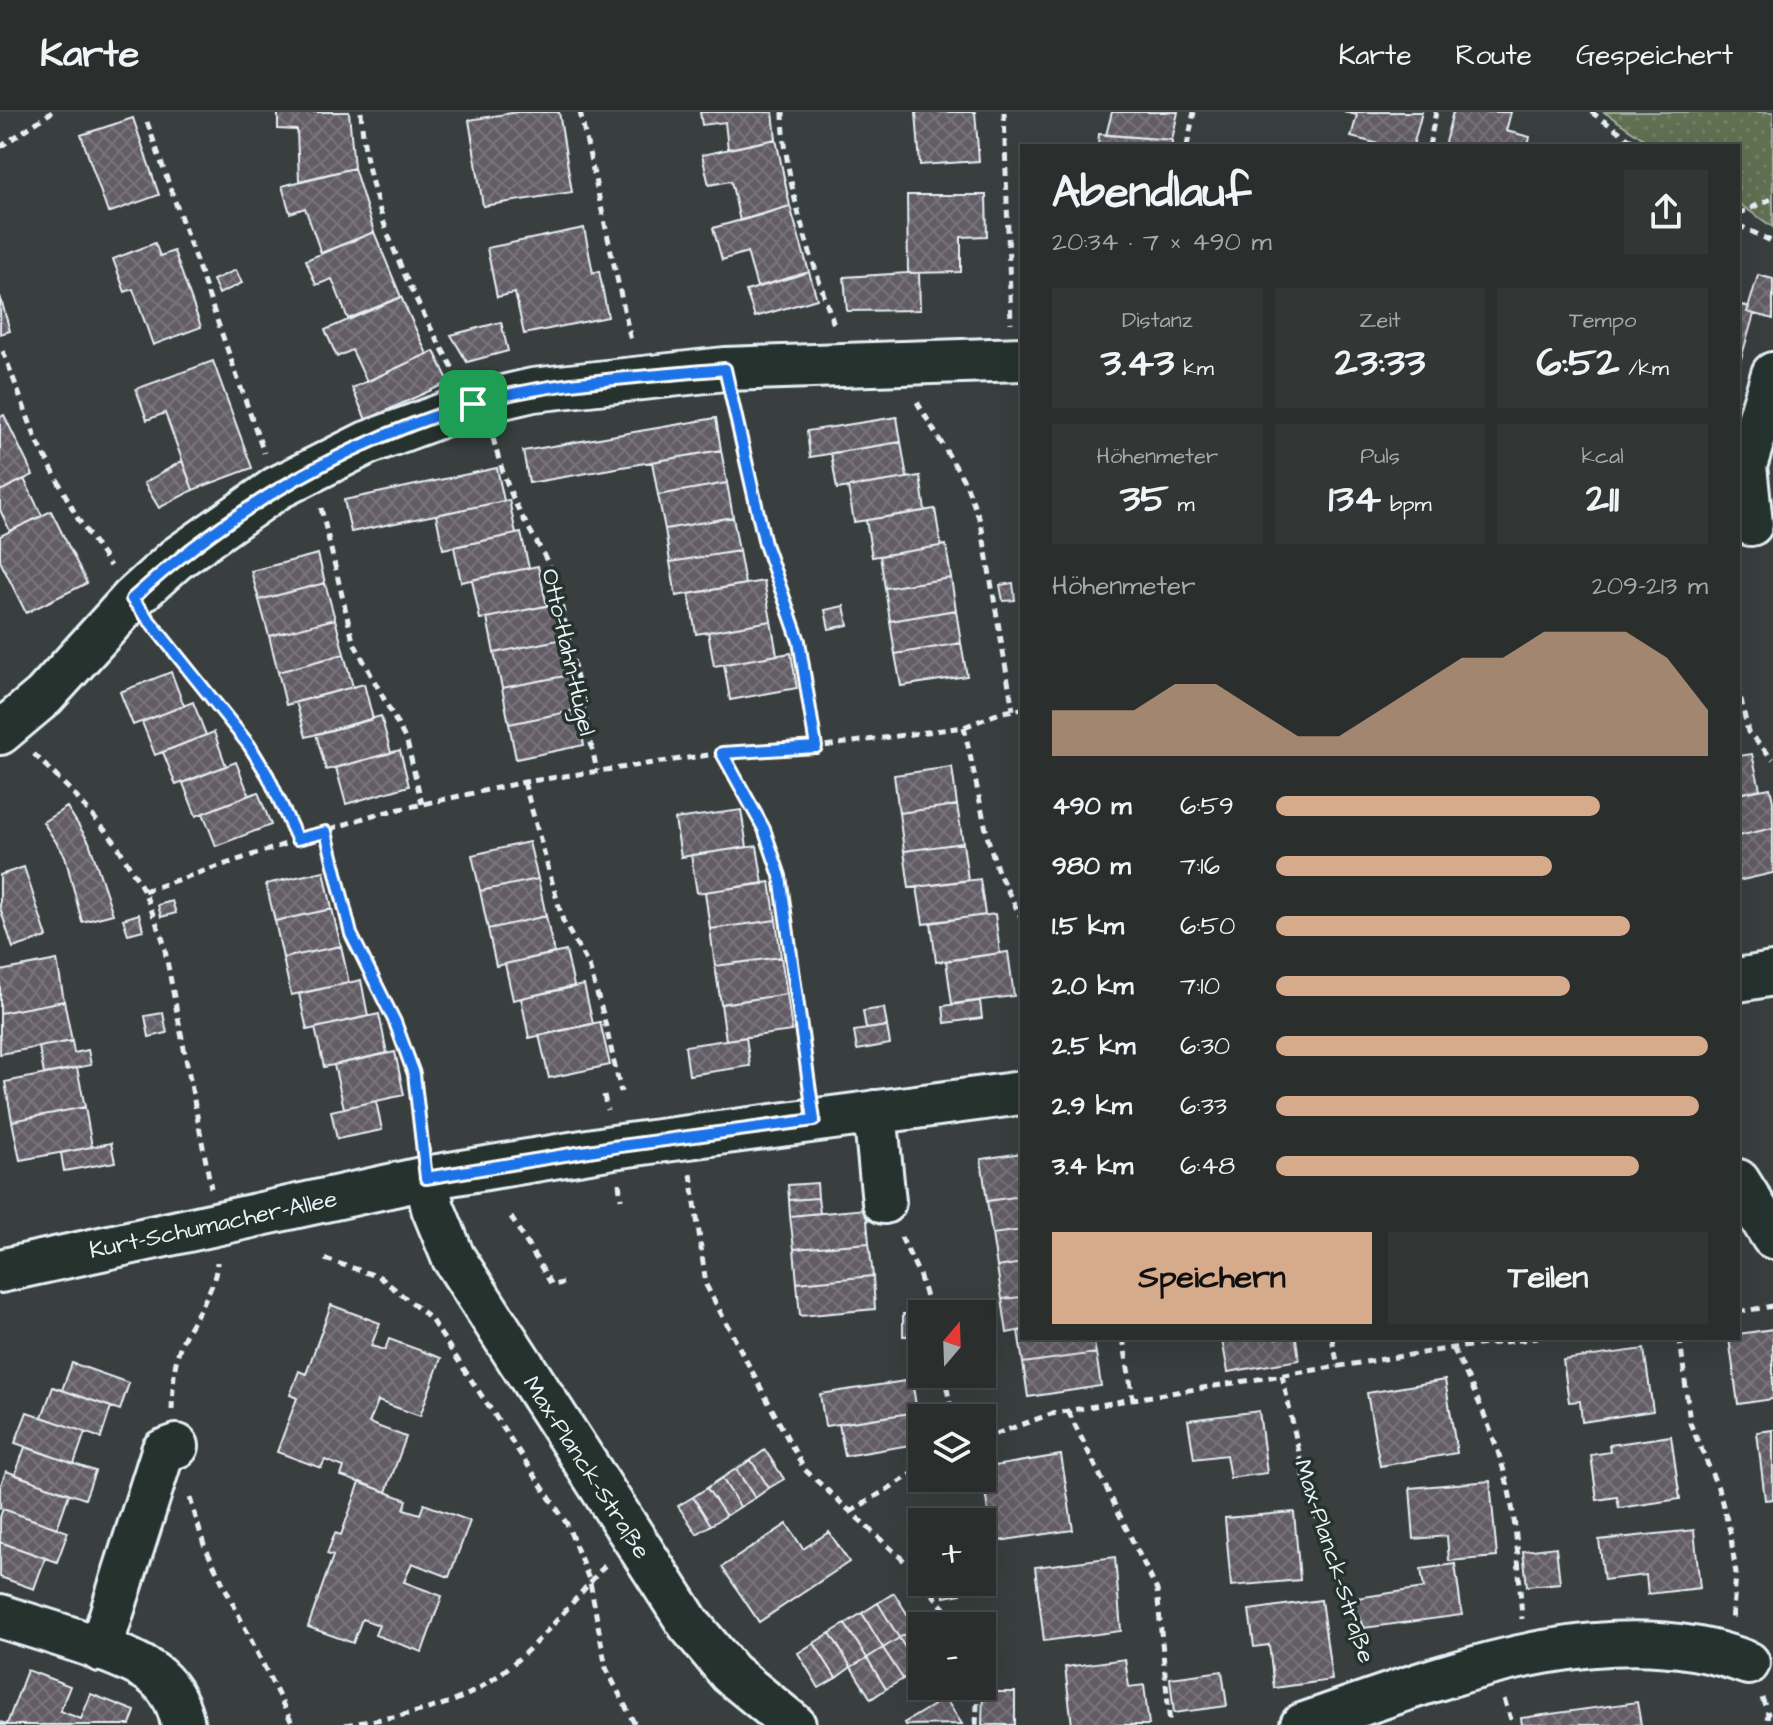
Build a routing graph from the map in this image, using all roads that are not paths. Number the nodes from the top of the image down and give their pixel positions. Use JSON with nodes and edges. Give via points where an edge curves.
{"nodes":[{"id":1,"x":1017,"y":359,"type":"edge"},
{"id":2,"x":1773,"y":374,"type":"edge"},
{"id":3,"x":1754,"y":524,"type":"edge"},
{"id":4,"x":0,"y":733,"type":"edge"},
{"id":5,"x":1773,"y":974,"type":"edge"},
{"id":6,"x":1740,"y":980,"type":"edge"},
{"id":7,"x":1020,"y":1093,"type":"edge"},
{"id":8,"x":875,"y":1112,"type":"junction"},
{"id":9,"x":426,"y":1178,"type":"junction"},
{"id":10,"x":1740,"y":1184,"type":"edge"},
{"id":11,"x":884,"y":1202,"type":"road end"},
{"id":12,"x":1773,"y":1237,"type":"edge"},
{"id":13,"x":0,"y":1271,"type":"edge"},
{"id":14,"x":177,"y":1446,"type":"dead end"},
{"id":15,"x":0,"y":1616,"type":"edge"},
{"id":16,"x":100,"y":1650,"type":"junction"},
{"id":17,"x":1735,"y":1658,"type":"road end"},
{"id":18,"x":183,"y":1725,"type":"edge"},
{"id":19,"x":794,"y":1725,"type":"edge"},
{"id":20,"x":1302,"y":1725,"type":"edge"}],
"edges":[{"from":1,"to":4,"type":"street","via":[[725,369],[533,390],[478,402],[367,443],[294,479],[176,559],[44,696]]},
{"from":2,"to":3,"type":"street","via":[[1745,466]]},
{"from":5,"to":6,"type":"street"},
{"from":7,"to":8,"type":"street","name":"Kurt-Schumacher-Allee"},
{"from":8,"to":9,"type":"street","name":"Kurt-Schumacher-Allee"},
{"from":8,"to":11,"type":"street"},
{"from":9,"to":13,"type":"street","name":"Kurt-Schumacher-Allee"},
{"from":9,"to":19,"type":"street","name":"Max-Planck-Straße","via":[[453,1257],[689,1624],[730,1673]]},
{"from":10,"to":12,"type":"street"},
{"from":14,"to":16,"type":"street","via":[[163,1451]]},
{"from":15,"to":16,"type":"street"},
{"from":16,"to":18,"type":"street","via":[[155,1674],[181,1712]]},
{"from":17,"to":20,"type":"street","via":[[1652,1643],[1525,1655]]}]}
